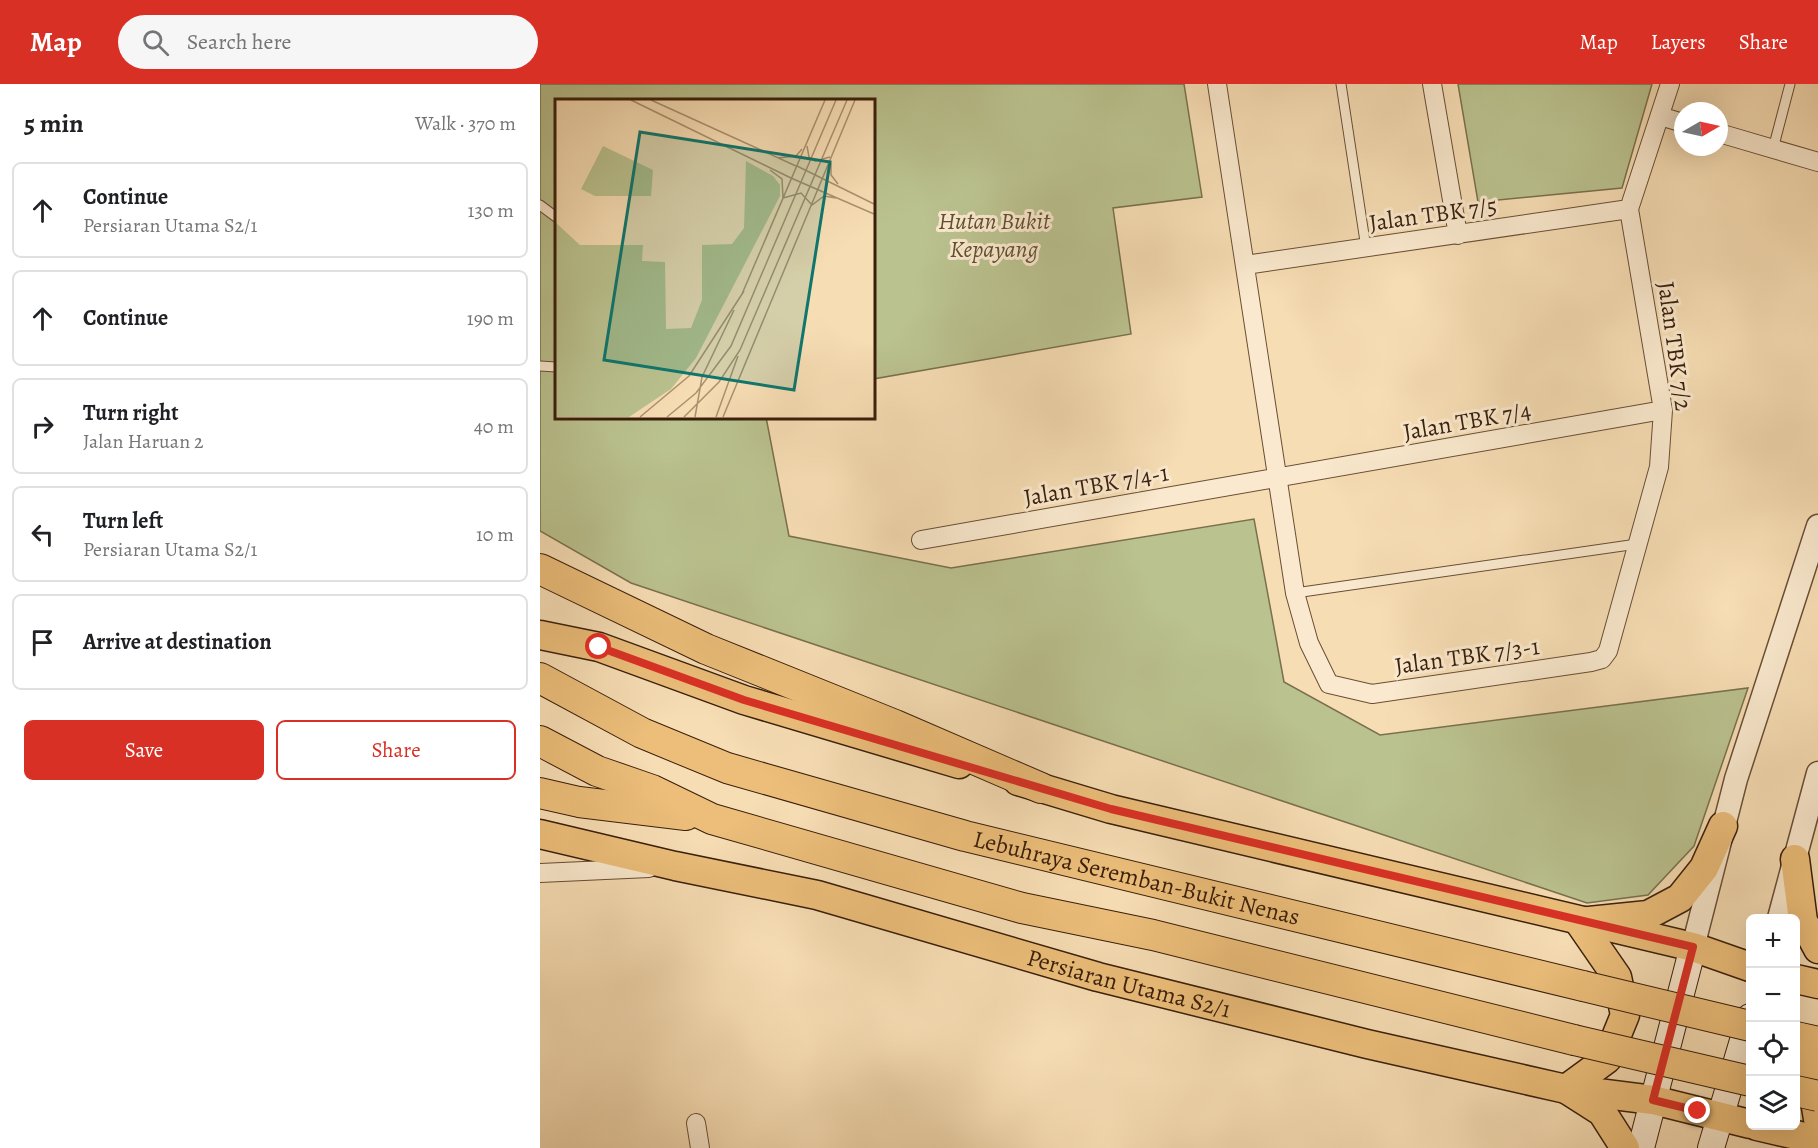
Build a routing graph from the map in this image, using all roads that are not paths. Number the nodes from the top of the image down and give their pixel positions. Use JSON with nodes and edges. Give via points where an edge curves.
{"nodes":[{"id":1,"x":1217,"y":84,"type":"edge"},
{"id":2,"x":1341,"y":84,"type":"edge"},
{"id":3,"x":1432,"y":84,"type":"edge"},
{"id":4,"x":1670,"y":84,"type":"edge"},
{"id":5,"x":1790,"y":84,"type":"edge"},
{"id":6,"x":1660,"y":116,"type":"junction"},
{"id":7,"x":1674,"y":120,"type":"edge"},
{"id":8,"x":1728,"y":136,"type":"edge"},
{"id":9,"x":1773,"y":149,"type":"junction"},
{"id":10,"x":1818,"y":162,"type":"edge"},
{"id":11,"x":540,"y":205,"type":"edge"},
{"id":12,"x":1629,"y":209,"type":"junction"},
{"id":13,"x":555,"y":216,"type":"edge"},
{"id":14,"x":1458,"y":235,"type":"junction"},
{"id":15,"x":1366,"y":248,"type":"junction"},
{"id":16,"x":1245,"y":266,"type":"junction"},
{"id":17,"x":540,"y":366,"type":"edge"},
{"id":18,"x":555,"y":367,"type":"edge"},
{"id":19,"x":1663,"y":410,"type":"junction"},
{"id":20,"x":1279,"y":478,"type":"junction"},
{"id":21,"x":1818,"y":526,"type":"edge"},
{"id":22,"x":921,"y":540,"type":"dead end"},
{"id":23,"x":1637,"y":544,"type":"junction"},
{"id":24,"x":540,"y":569,"type":"edge"},
{"id":25,"x":1295,"y":593,"type":"junction"},
{"id":26,"x":540,"y":635,"type":"edge"},
{"id":27,"x":1608,"y":651,"type":"joint"},
{"id":28,"x":548,"y":684,"type":"edge"},
{"id":29,"x":540,"y":741,"type":"edge"},
{"id":30,"x":1818,"y":773,"type":"edge"},
{"id":31,"x":1041,"y":788,"type":"junction"},
{"id":32,"x":540,"y":793,"type":"edge"},
{"id":33,"x":712,"y":819,"type":"junction"},
{"id":34,"x":1723,"y":825,"type":"junction"},
{"id":35,"x":540,"y":834,"type":"edge"},
{"id":36,"x":1795,"y":859,"type":"junction"},
{"id":37,"x":675,"y":866,"type":"junction"},
{"id":38,"x":540,"y":873,"type":"edge"},
{"id":39,"x":1780,"y":914,"type":"edge"},
{"id":40,"x":1580,"y":922,"type":"junction"},
{"id":41,"x":1693,"y":947,"type":"junction"},
{"id":42,"x":1818,"y":949,"type":"edge"},
{"id":43,"x":1746,"y":966,"type":"edge"},
{"id":44,"x":1800,"y":980,"type":"edge"},
{"id":45,"x":1818,"y":984,"type":"edge"},
{"id":46,"x":1748,"y":1022,"type":"edge"},
{"id":47,"x":1746,"y":1025,"type":"edge"},
{"id":48,"x":1800,"y":1038,"type":"edge"},
{"id":49,"x":1818,"y":1044,"type":"edge"},
{"id":50,"x":1746,"y":1080,"type":"edge"},
{"id":51,"x":1566,"y":1089,"type":"junction"},
{"id":52,"x":1800,"y":1092,"type":"edge"},
{"id":53,"x":1818,"y":1096,"type":"edge"},
{"id":54,"x":1653,"y":1100,"type":"junction"},
{"id":55,"x":1720,"y":1117,"type":"junction"},
{"id":56,"x":1818,"y":1119,"type":"edge"},
{"id":57,"x":696,"y":1123,"type":"dead end"},
{"id":58,"x":1746,"y":1123,"type":"edge"},
{"id":59,"x":1777,"y":1130,"type":"edge"},
{"id":60,"x":1818,"y":1140,"type":"edge"},
{"id":61,"x":700,"y":1148,"type":"edge"},
{"id":62,"x":1625,"y":1148,"type":"edge"},
{"id":63,"x":1641,"y":1148,"type":"edge"},
{"id":64,"x":1711,"y":1148,"type":"edge"}],
"edges":[{"from":1,"to":16,"type":"street"},
{"from":2,"to":15,"type":"lane"},
{"from":3,"to":14,"type":"street"},
{"from":4,"to":6,"type":"street","name":"Jalan TBK 7/2"},
{"from":5,"to":9,"type":"lane"},
{"from":6,"to":7,"type":"street"},
{"from":6,"to":12,"type":"street","name":"Jalan TBK 7/2"},
{"from":8,"to":9,"type":"street"},
{"from":9,"to":10,"type":"street"},
{"from":11,"to":13,"type":"lane"},
{"from":12,"to":14,"type":"street","name":"Jalan TBK 7/5"},
{"from":12,"to":19,"type":"street","name":"Jalan TBK 7/2"},
{"from":14,"to":15,"type":"street","name":"Jalan TBK 7/5"},
{"from":15,"to":16,"type":"street","name":"Jalan TBK 7/5"},
{"from":16,"to":20,"type":"street"},
{"from":17,"to":18,"type":"lane"},
{"from":19,"to":20,"type":"street","name":"Jalan TBK 7/4"},
{"from":19,"to":23,"type":"street","name":"Jalan TBK 7/2","via":[[1659,467]]},
{"from":20,"to":22,"type":"street","name":"Jalan TBK 7/4-1"},
{"from":20,"to":25,"type":"street"},
{"from":21,"to":34,"type":"street"},
{"from":23,"to":25,"type":"lane"},
{"from":23,"to":27,"type":"street","name":"Jalan TBK 7/2"},
{"from":24,"to":31,"type":"highway","via":[[706,650]]},
{"from":25,"to":27,"type":"street","name":"Jalan TBK 7/3-1","via":[[1309,643],[1329,684],[1372,694],[1591,662],[1602,659]]},
{"from":26,"to":31,"type":"main road","via":[[599,647],[744,700]]},
{"from":28,"to":47,"type":"highway","name":"Lebuhraya Seremban-Bukit Nenas","bridge":true,"via":[[642,734],[738,771],[965,836]]},
{"from":29,"to":33,"type":"highway","via":[[597,771],[652,790]]},
{"from":30,"to":36,"type":"street"},
{"from":31,"to":40,"type":"main road","via":[[1111,809]]},
{"from":32,"to":33,"type":"highway"},
{"from":33,"to":50,"type":"highway","bridge":true,"via":[[1022,908],[1153,934]]},
{"from":34,"to":40,"type":"main road","via":[[1704,868],[1680,898],[1648,915]]},
{"from":34,"to":41,"type":"street"},
{"from":35,"to":37,"type":"main road","name":"Persiaran Utama S2/1"},
{"from":36,"to":39,"type":"street"},
{"from":36,"to":42,"type":"main road","via":[[1803,921]]},
{"from":37,"to":38,"type":"street"},
{"from":37,"to":51,"type":"main road","name":"Persiaran Utama S2/1","via":[[817,896],[1098,976]]},
{"from":40,"to":41,"type":"main road"},
{"from":40,"to":51,"type":"main road","via":[[1617,977],[1625,1015],[1607,1059]]},
{"from":41,"to":43,"type":"main road"},
{"from":41,"to":54,"type":"main road"},
{"from":44,"to":45,"type":"main road"},
{"from":46,"to":55,"type":"main road"},
{"from":48,"to":49,"type":"highway"},
{"from":49,"to":56,"type":"main road","via":[[1809,1065]]},
{"from":51,"to":54,"type":"main road","name":"Persiaran Utama S2/1"},
{"from":51,"to":62,"type":"main road","via":[[1602,1112]]},
{"from":52,"to":53,"type":"highway","bridge":true},
{"from":54,"to":55,"type":"main road","name":"Persiaran Utama S2/1"},
{"from":54,"to":63,"type":"main road"},
{"from":55,"to":58,"type":"main road","name":"Persiaran Utama S2/1"},
{"from":55,"to":64,"type":"main road"},
{"from":57,"to":61,"type":"street"},
{"from":59,"to":60,"type":"main road"}]}
